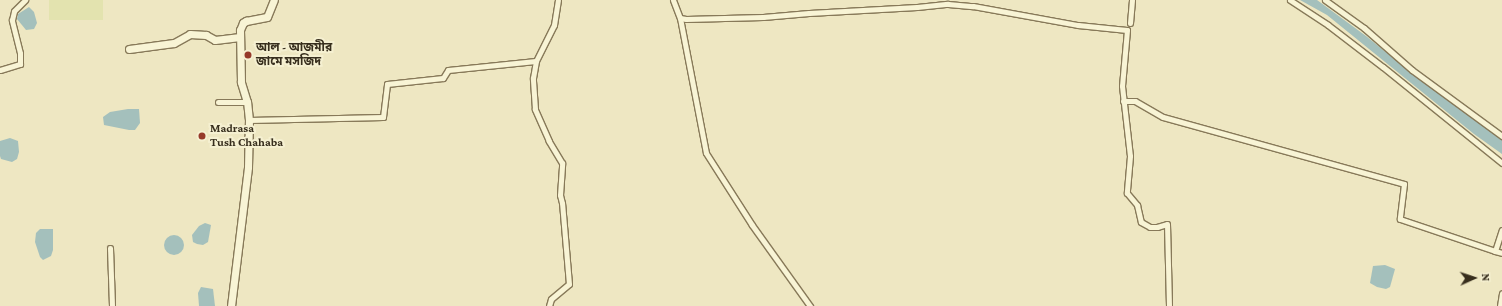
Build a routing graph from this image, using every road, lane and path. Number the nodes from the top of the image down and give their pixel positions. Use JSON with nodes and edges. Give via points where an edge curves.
{"nodes":[{"id":1,"x":25,"y":0,"type":"edge"},
{"id":2,"x":274,"y":0,"type":"edge"},
{"id":3,"x":558,"y":0,"type":"edge"},
{"id":4,"x":673,"y":0,"type":"edge"},
{"id":5,"x":1132,"y":0,"type":"edge"},
{"id":6,"x":1290,"y":0,"type":"edge"},
{"id":7,"x":1325,"y":0,"type":"edge"},
{"id":8,"x":680,"y":18,"type":"junction"},
{"id":9,"x":1130,"y":23,"type":"dead end"},
{"id":10,"x":240,"y":36,"type":"junction"},
{"id":11,"x":129,"y":49,"type":"dead end"},
{"id":12,"x":536,"y":61,"type":"junction"},
{"id":13,"x":0,"y":70,"type":"edge"},
{"id":14,"x":1123,"y":101,"type":"junction"},
{"id":15,"x":218,"y":102,"type":"dead end"},
{"id":16,"x":247,"y":102,"type":"junction"},
{"id":17,"x":249,"y":120,"type":"junction"},
{"id":18,"x":1502,"y":136,"type":"edge"},
{"id":19,"x":1502,"y":162,"type":"edge"},
{"id":20,"x":1502,"y":230,"type":"edge"},
{"id":21,"x":110,"y":248,"type":"dead end"},
{"id":22,"x":1496,"y":251,"type":"junction"},
{"id":23,"x":1502,"y":253,"type":"edge"},
{"id":24,"x":1502,"y":293,"type":"edge"},
{"id":25,"x":112,"y":306,"type":"edge"},
{"id":26,"x":231,"y":306,"type":"edge"},
{"id":27,"x":549,"y":306,"type":"edge"},
{"id":28,"x":810,"y":306,"type":"edge"},
{"id":29,"x":1169,"y":306,"type":"edge"},
{"id":30,"x":1500,"y":306,"type":"edge"}],
"edges":[{"from":1,"to":13,"type":"street","via":[[14,11],[12,20],[20,64]]},
{"from":2,"to":10,"type":"street","via":[[267,17],[243,23]]},
{"from":3,"to":12,"type":"street","via":[[554,25]]},
{"from":4,"to":8,"type":"street"},
{"from":5,"to":9,"type":"street"},
{"from":6,"to":19,"type":"street","via":[[1383,67]]},
{"from":7,"to":18,"type":"street","via":[[1364,28],[1412,70]]},
{"from":8,"to":14,"type":"street","via":[[686,20],[763,17],[948,4],[974,6],[1078,25],[1127,30]]},
{"from":8,"to":28,"type":"street","via":[[706,153],[752,225]]},
{"from":10,"to":11,"type":"street","via":[[215,40],[206,35],[190,34],[174,43]]},
{"from":10,"to":16,"type":"street","via":[[241,82]]},
{"from":12,"to":17,"type":"street","via":[[448,70],[443,78],[387,84],[383,117]]},
{"from":12,"to":27,"type":"street","via":[[533,78],[535,109],[562,164],[560,195],[569,284],[551,299]]},
{"from":14,"to":22,"type":"street","via":[[1135,101],[1163,117],[1404,184],[1400,219]]},
{"from":14,"to":29,"type":"street","via":[[1130,156],[1127,193],[1137,205],[1141,222],[1150,227],[1168,224]]},
{"from":15,"to":16,"type":"street"},
{"from":16,"to":17,"type":"street"},
{"from":17,"to":26,"type":"street","via":[[246,197],[240,225]]},
{"from":20,"to":22,"type":"street"},
{"from":21,"to":25,"type":"street"},
{"from":22,"to":23,"type":"street"},
{"from":24,"to":30,"type":"street"}]}
